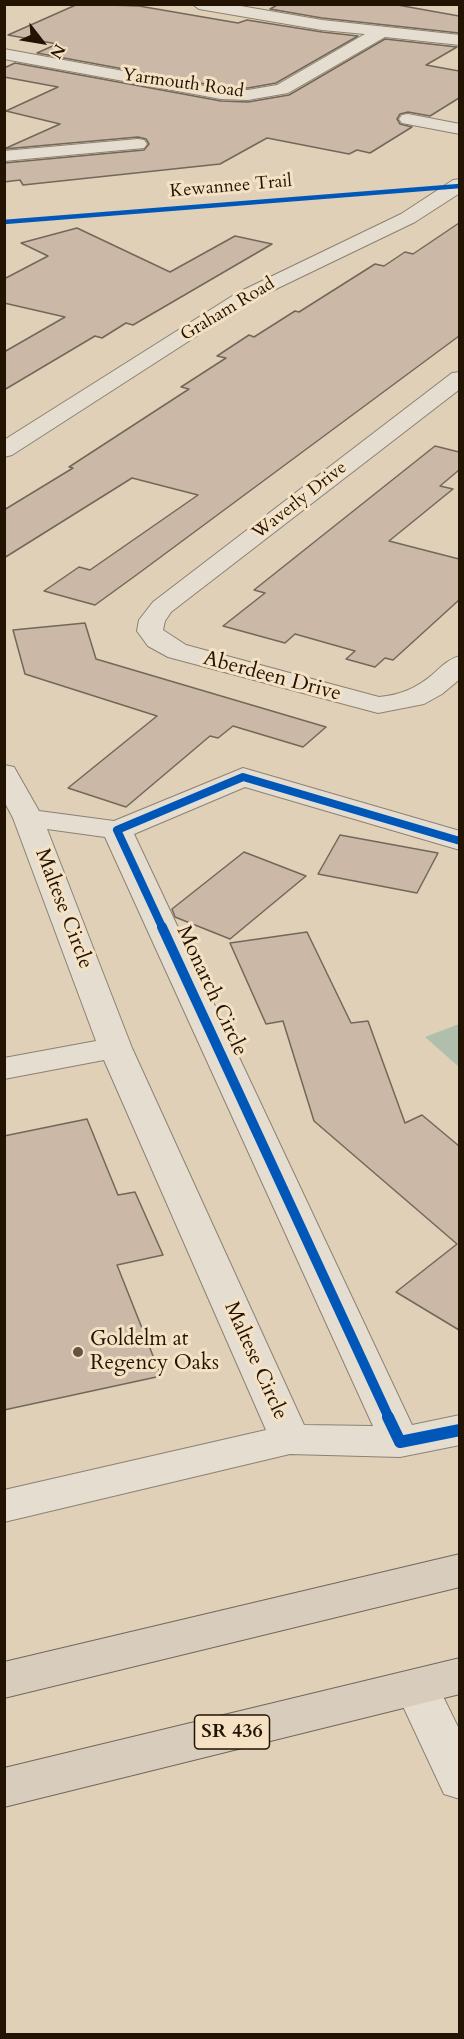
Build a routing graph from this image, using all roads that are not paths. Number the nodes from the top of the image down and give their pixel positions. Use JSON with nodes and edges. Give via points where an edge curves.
{"nodes":[{"id":1,"x":199,"y":4,"type":"edge"},
{"id":2,"x":383,"y":31,"type":"junction"},
{"id":3,"x":459,"y":40,"type":"edge"},
{"id":4,"x":4,"y":54,"type":"edge"},
{"id":5,"x":408,"y":119,"type":"dead end"},
{"id":6,"x":459,"y":129,"type":"edge"},
{"id":7,"x":138,"y":144,"type":"dead end"},
{"id":8,"x":4,"y":156,"type":"edge"},
{"id":9,"x":459,"y":184,"type":"edge"},
{"id":10,"x":459,"y":378,"type":"edge"},
{"id":11,"x":4,"y":450,"type":"edge"},
{"id":12,"x":150,"y":631,"type":"joint"},
{"id":13,"x":459,"y":664,"type":"edge"},
{"id":14,"x":4,"y":773,"type":"edge"},
{"id":15,"x":28,"y":818,"type":"junction"},
{"id":16,"x":117,"y":830,"type":"junction"},
{"id":17,"x":459,"y":841,"type":"edge"},
{"id":18,"x":116,"y":1048,"type":"junction"},
{"id":19,"x":4,"y":1069,"type":"edge"},
{"id":20,"x":459,"y":1430,"type":"edge"},
{"id":21,"x":290,"y":1439,"type":"junction"},
{"id":22,"x":400,"y":1442,"type":"junction"},
{"id":23,"x":4,"y":1506,"type":"edge"},
{"id":24,"x":459,"y":1570,"type":"edge"},
{"id":25,"x":459,"y":1676,"type":"edge"},
{"id":26,"x":4,"y":1680,"type":"edge"},
{"id":27,"x":416,"y":1687,"type":"junction"},
{"id":28,"x":459,"y":1780,"type":"edge"},
{"id":29,"x":4,"y":1788,"type":"edge"}],
"edges":[{"from":1,"to":2,"type":"street"},
{"from":2,"to":3,"type":"street"},
{"from":2,"to":4,"type":"street","name":"Yarmouth Road","via":[[282,89],[248,95]]},
{"from":5,"to":6,"type":"street"},
{"from":7,"to":8,"type":"street"},
{"from":9,"to":11,"type":"street","name":"Graham Road","via":[[408,218],[244,297]]},
{"from":10,"to":12,"type":"street","name":"Waverly Drive","via":[[162,608],[152,620]]},
{"from":12,"to":13,"type":"street","name":"Aberdeen Drive","via":[[157,640],[177,651],[378,705],[402,704],[435,687]]},
{"from":14,"to":15,"type":"street","name":"Maltese Circle"},
{"from":15,"to":16,"type":"street"},
{"from":15,"to":18,"type":"street","name":"Maltese Circle"},
{"from":16,"to":17,"type":"street","via":[[243,777]]},
{"from":16,"to":22,"type":"street","name":"Monarch Circle"},
{"from":18,"to":19,"type":"street"},
{"from":18,"to":21,"type":"street","name":"Maltese Circle"},
{"from":20,"to":22,"type":"street"},
{"from":21,"to":22,"type":"street"},
{"from":21,"to":23,"type":"street","name":"Maltese Circle"},
{"from":24,"to":26,"type":"main road"},
{"from":25,"to":27,"type":"main road","number":"SR 436"},
{"from":27,"to":28,"type":"street"},
{"from":27,"to":29,"type":"main road","number":"SR 436"}]}
